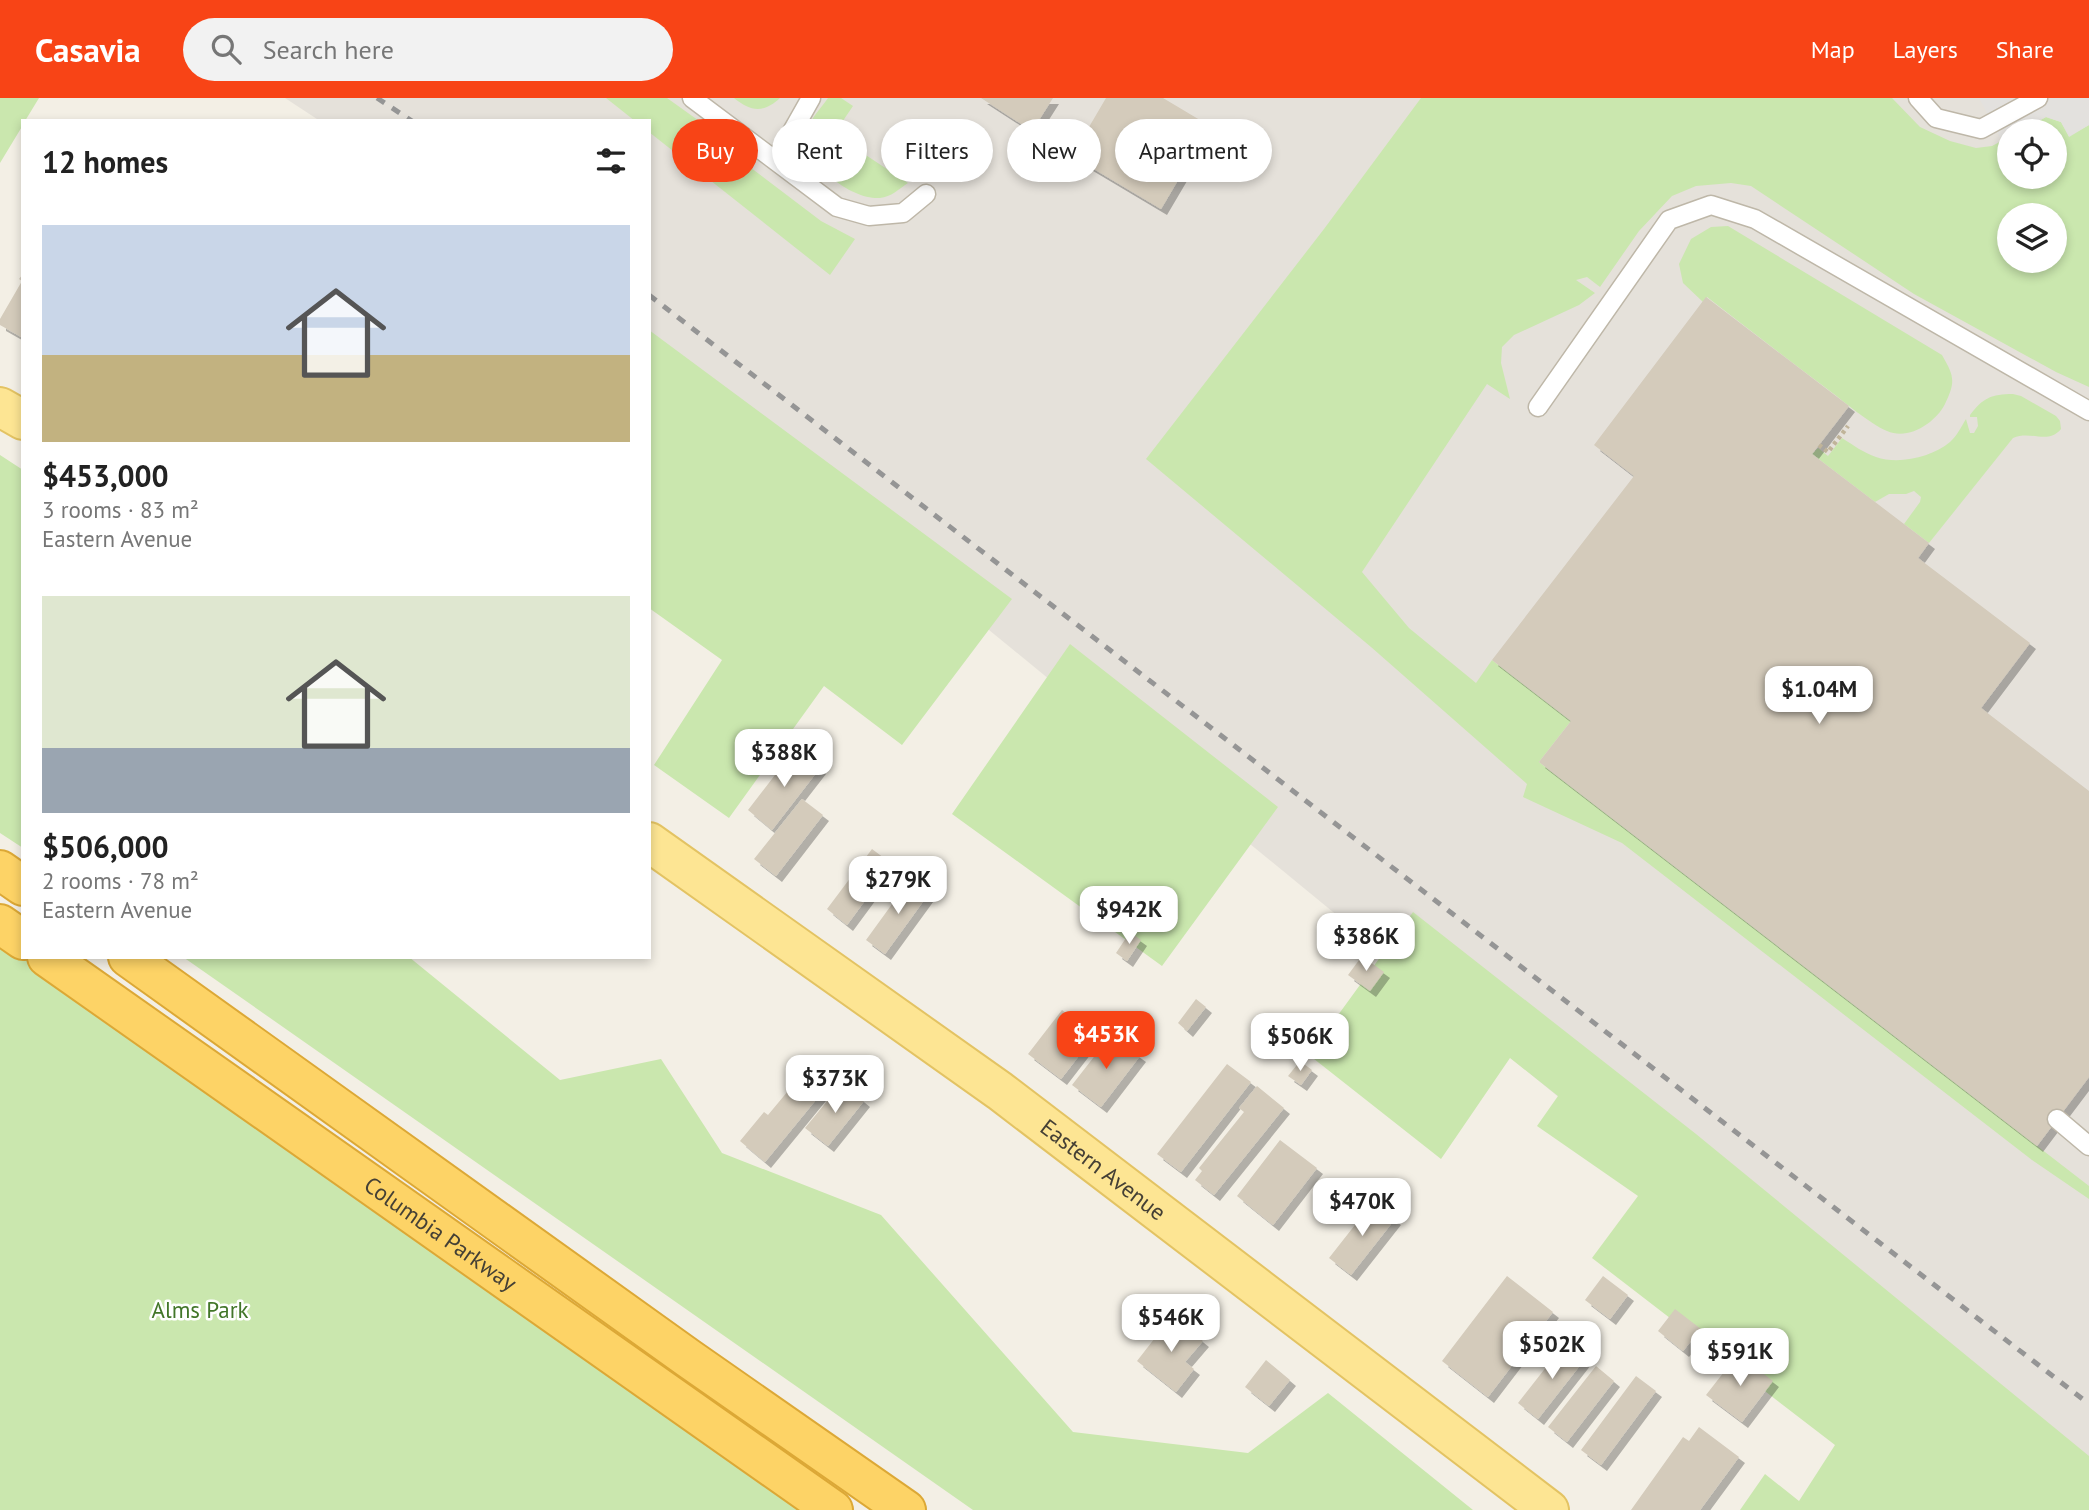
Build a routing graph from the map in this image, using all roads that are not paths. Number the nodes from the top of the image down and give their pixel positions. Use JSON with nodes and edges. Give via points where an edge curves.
{"nodes":[{"id":1,"x":692,"y":98,"type":"edge"},
{"id":2,"x":811,"y":98,"type":"edge"},
{"id":3,"x":1918,"y":98,"type":"edge"},
{"id":4,"x":2000,"y":98,"type":"edge"},
{"id":5,"x":2038,"y":98,"type":"edge"},
{"id":6,"x":2009,"y":114,"type":"junction"},
{"id":7,"x":799,"y":119,"type":"edge"},
{"id":8,"x":772,"y":157,"type":"edge"},
{"id":9,"x":805,"y":182,"type":"edge"},
{"id":10,"x":926,"y":194,"type":"dead end"},
{"id":11,"x":0,"y":407,"type":"edge"},
{"id":12,"x":1538,"y":407,"type":"dead end"},
{"id":13,"x":2089,"y":411,"type":"edge"},
{"id":14,"x":21,"y":419,"type":"edge"},
{"id":15,"x":651,"y":843,"type":"edge"},
{"id":16,"x":0,"y":870,"type":"edge"},
{"id":17,"x":21,"y":885,"type":"edge"},
{"id":18,"x":0,"y":924,"type":"edge"},
{"id":19,"x":21,"y":939,"type":"edge"},
{"id":20,"x":50,"y":959,"type":"edge"},
{"id":21,"x":131,"y":959,"type":"edge"},
{"id":22,"x":2057,"y":1119,"type":"dead end"},
{"id":23,"x":2089,"y":1146,"type":"edge"},
{"id":24,"x":833,"y":1510,"type":"edge"},
{"id":25,"x":906,"y":1510,"type":"edge"},
{"id":26,"x":1549,"y":1510,"type":"edge"}],
"edges":[{"from":1,"to":8,"type":"lane"},
{"from":2,"to":7,"type":"lane"},
{"from":3,"to":6,"type":"lane","via":[[1936,118],[1981,129]]},
{"from":4,"to":6,"type":"lane"},
{"from":5,"to":6,"type":"lane"},
{"from":9,"to":10,"type":"lane","via":[[837,207],[869,216],[903,213]]},
{"from":11,"to":14,"type":"main road"},
{"from":12,"to":13,"type":"lane","via":[[1669,220],[1711,205],[1755,219]]},
{"from":15,"to":26,"type":"main road","name":"Eastern Avenue","via":[[1000,1091]]},
{"from":16,"to":17,"type":"highway"},
{"from":18,"to":19,"type":"highway"},
{"from":20,"to":24,"type":"highway","name":"Columbia Parkway"},
{"from":21,"to":25,"type":"highway","name":"Columbia Parkway"},
{"from":22,"to":23,"type":"lane"}]}
